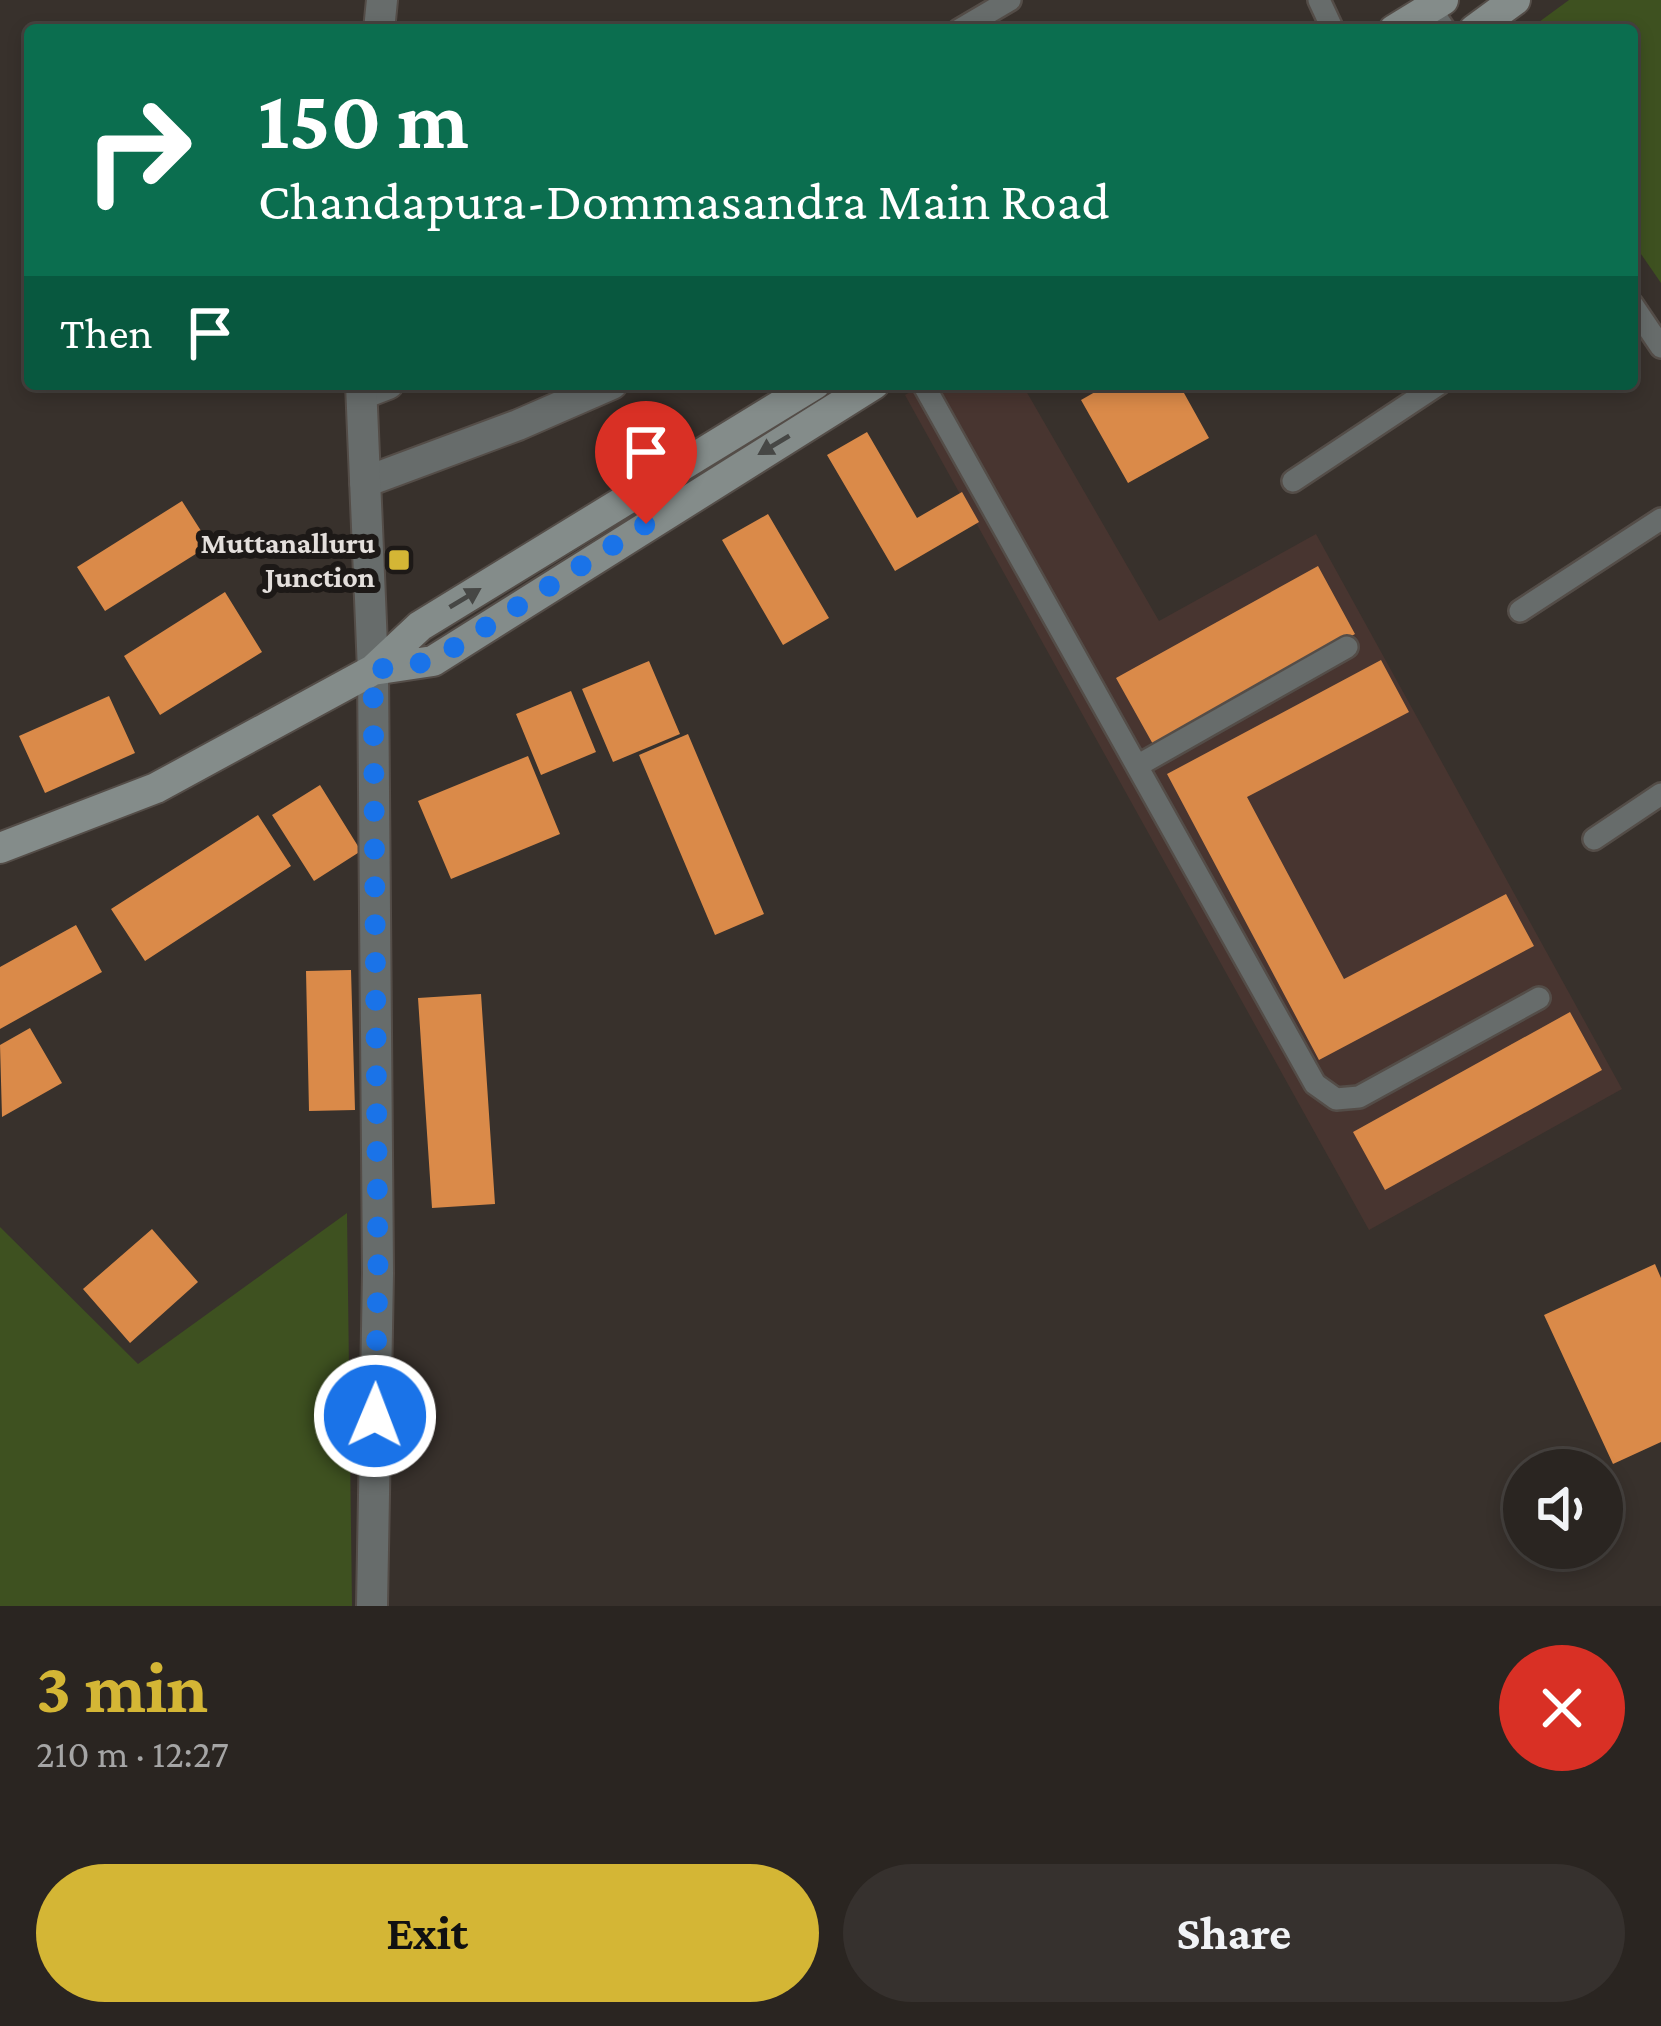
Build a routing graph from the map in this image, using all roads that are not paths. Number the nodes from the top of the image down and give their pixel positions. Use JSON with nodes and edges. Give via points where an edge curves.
{"nodes":[{"id":1,"x":1010,"y":0,"type":"edge"},
{"id":2,"x":1515,"y":0,"type":"edge"},
{"id":3,"x":1439,"y":13,"type":"edge"},
{"id":4,"x":969,"y":24,"type":"edge"},
{"id":5,"x":1410,"y":24,"type":"edge"},
{"id":6,"x":1482,"y":24,"type":"edge"},
{"id":7,"x":1638,"y":313,"type":"edge"},
{"id":8,"x":1661,"y":346,"type":"edge"},
{"id":9,"x":370,"y":390,"type":"edge"},
{"id":10,"x":598,"y":390,"type":"edge"},
{"id":11,"x":805,"y":390,"type":"edge"},
{"id":12,"x":864,"y":390,"type":"edge"},
{"id":13,"x":926,"y":390,"type":"edge"},
{"id":14,"x":1430,"y":390,"type":"edge"},
{"id":15,"x":1293,"y":481,"type":"dead end"},
{"id":16,"x":365,"y":482,"type":"junction"},
{"id":17,"x":1661,"y":519,"type":"edge"},
{"id":18,"x":1520,"y":611,"type":"dead end"},
{"id":19,"x":1347,"y":647,"type":"dead end"},
{"id":20,"x":373,"y":670,"type":"junction"},
{"id":21,"x":1137,"y":766,"type":"junction"},
{"id":22,"x":1661,"y":794,"type":"edge"},
{"id":23,"x":1594,"y":839,"type":"dead end"},
{"id":24,"x":0,"y":848,"type":"edge"},
{"id":25,"x":1539,"y":998,"type":"dead end"},
{"id":26,"x":372,"y":1606,"type":"edge"}],
"edges":[{"from":1,"to":4,"type":"lane"},
{"from":2,"to":6,"type":"main road"},
{"from":3,"to":5,"type":"main road"},
{"from":7,"to":8,"type":"lane"},
{"from":9,"to":16,"type":"street"},
{"from":10,"to":16,"type":"street"},
{"from":20,"to":11,"type":"main road","one_way":true,"via":[[420,626]]},
{"from":12,"to":20,"type":"main road","one_way":true,"via":[[433,661]]},
{"from":13,"to":21,"type":"lane"},
{"from":14,"to":15,"type":"lane"},
{"from":16,"to":20,"type":"street"},
{"from":17,"to":18,"type":"lane"},
{"from":19,"to":21,"type":"lane"},
{"from":20,"to":24,"type":"main road","via":[[156,788]]},
{"from":20,"to":26,"type":"street"},
{"from":21,"to":25,"type":"lane","via":[[1315,1084],[1336,1099],[1359,1097]]},
{"from":22,"to":23,"type":"lane"}]}
